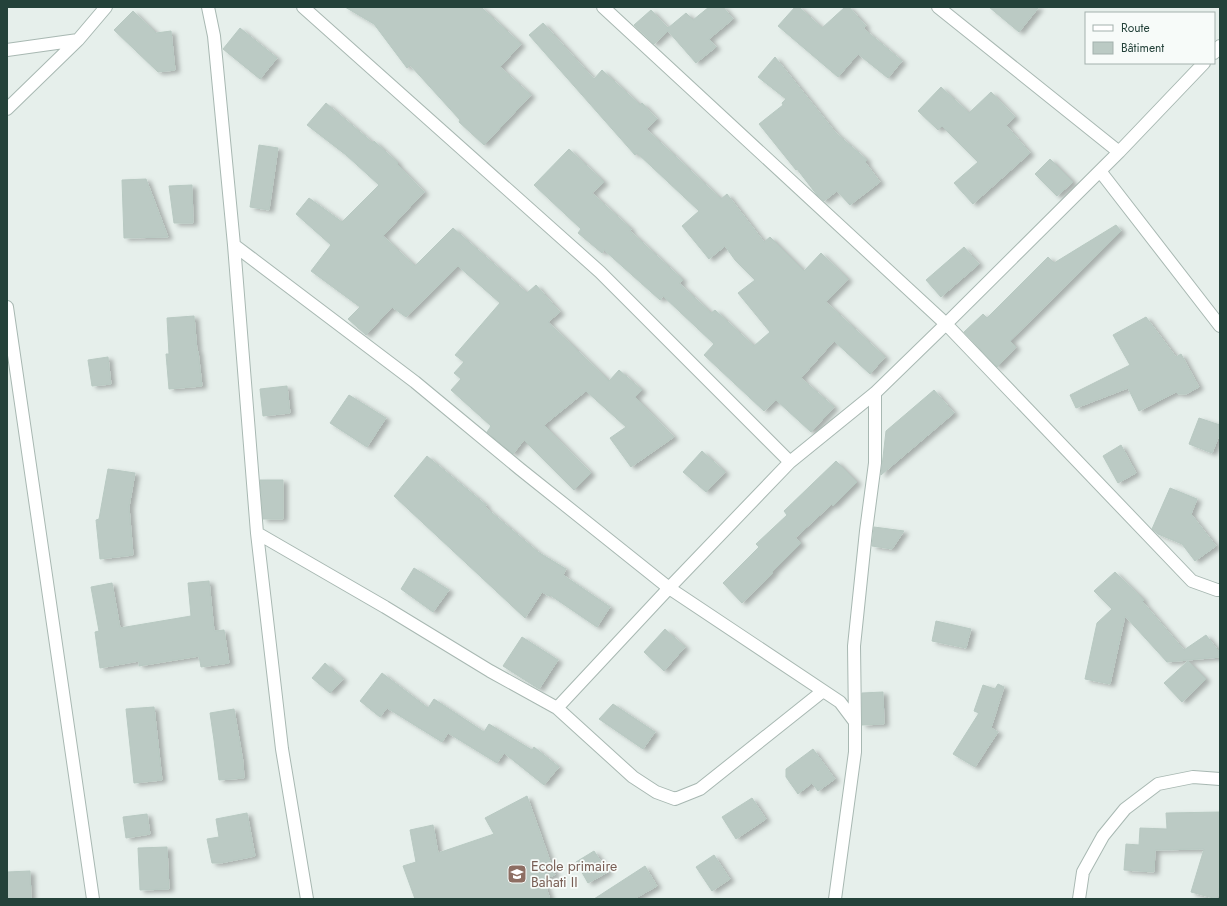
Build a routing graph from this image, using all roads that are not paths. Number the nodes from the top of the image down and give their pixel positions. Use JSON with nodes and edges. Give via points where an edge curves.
{"nodes":[{"id":1,"x":106,"y":7,"type":"edge"},
{"id":2,"x":208,"y":7,"type":"edge"},
{"id":3,"x":304,"y":7,"type":"edge"},
{"id":4,"x":603,"y":7,"type":"edge"},
{"id":5,"x":938,"y":7,"type":"edge"},
{"id":6,"x":78,"y":40,"type":"junction"},
{"id":7,"x":7,"y":50,"type":"edge"},
{"id":8,"x":1203,"y":64,"type":"edge"},
{"id":9,"x":7,"y":109,"type":"edge"},
{"id":10,"x":1119,"y":152,"type":"junction"},
{"id":11,"x":1100,"y":171,"type":"junction"},
{"id":12,"x":234,"y":245,"type":"junction"},
{"id":13,"x":7,"y":307,"type":"edge"},
{"id":14,"x":946,"y":324,"type":"junction"},
{"id":15,"x":1220,"y":326,"type":"edge"},
{"id":16,"x":875,"y":393,"type":"junction"},
{"id":17,"x":790,"y":462,"type":"junction"},
{"id":18,"x":257,"y":533,"type":"junction"},
{"id":19,"x":669,"y":588,"type":"junction"},
{"id":20,"x":1220,"y":590,"type":"edge"},
{"id":21,"x":823,"y":691,"type":"junction"},
{"id":22,"x":557,"y":708,"type":"junction"},
{"id":23,"x":855,"y":722,"type":"junction"},
{"id":24,"x":1220,"y":779,"type":"edge"},
{"id":25,"x":93,"y":899,"type":"edge"},
{"id":26,"x":307,"y":899,"type":"edge"},
{"id":27,"x":835,"y":899,"type":"edge"},
{"id":28,"x":1080,"y":899,"type":"edge"}],
"edges":[{"from":1,"to":6,"type":"street"},
{"from":2,"to":12,"type":"street","via":[[214,36]]},
{"from":3,"to":17,"type":"street","via":[[600,272]]},
{"from":4,"to":14,"type":"street"},
{"from":5,"to":10,"type":"street"},
{"from":6,"to":7,"type":"street"},
{"from":6,"to":9,"type":"street"},
{"from":8,"to":10,"type":"street"},
{"from":10,"to":11,"type":"street"},
{"from":11,"to":14,"type":"street"},
{"from":11,"to":15,"type":"street"},
{"from":12,"to":18,"type":"street"},
{"from":12,"to":19,"type":"street","via":[[415,382]]},
{"from":13,"to":25,"type":"street"},
{"from":14,"to":16,"type":"street"},
{"from":14,"to":20,"type":"street","via":[[1192,581]]},
{"from":16,"to":17,"type":"street"},
{"from":16,"to":23,"type":"street","via":[[875,463],[854,646]]},
{"from":17,"to":19,"type":"street"},
{"from":18,"to":22,"type":"street"},
{"from":18,"to":26,"type":"street","via":[[282,749]]},
{"from":19,"to":21,"type":"street"},
{"from":19,"to":22,"type":"street"},
{"from":21,"to":22,"type":"street","via":[[700,789],[675,799],[656,792],[633,777]]},
{"from":21,"to":23,"type":"street","via":[[840,702]]},
{"from":23,"to":27,"type":"street","via":[[855,752]]},
{"from":24,"to":28,"type":"street","via":[[1193,777],[1158,784],[1125,809],[1103,836],[1083,872]]}]}
